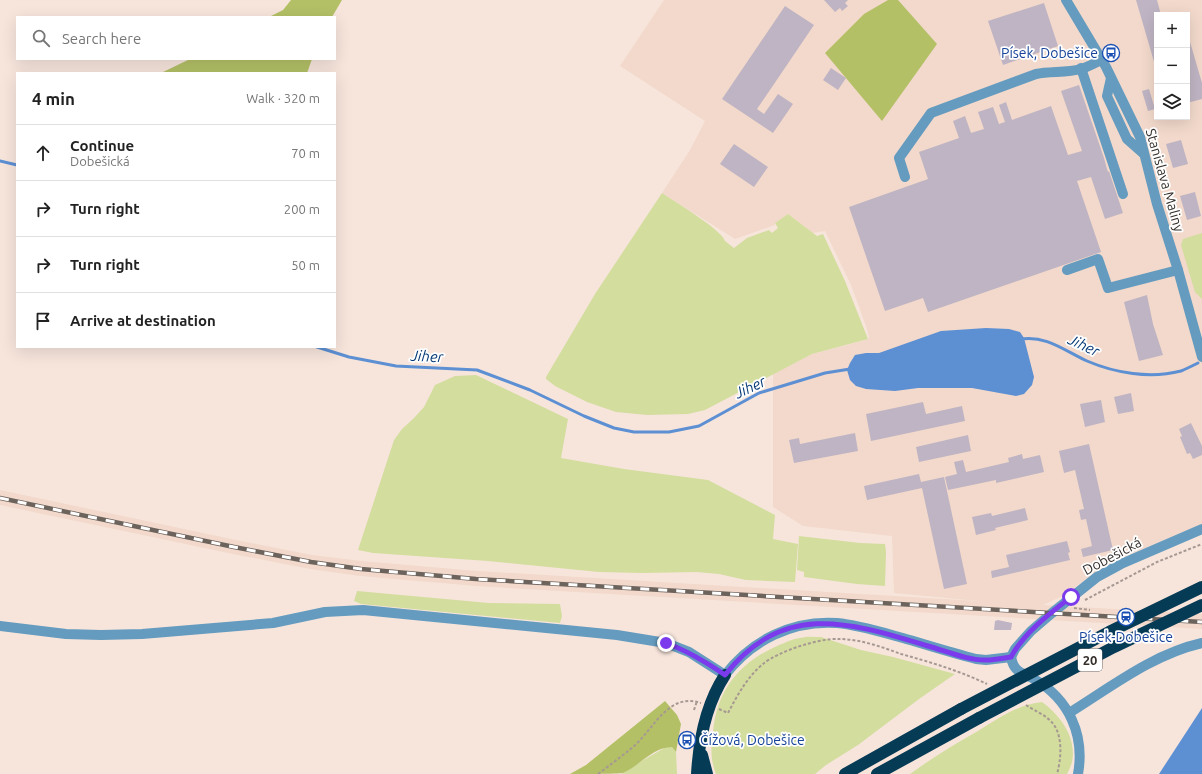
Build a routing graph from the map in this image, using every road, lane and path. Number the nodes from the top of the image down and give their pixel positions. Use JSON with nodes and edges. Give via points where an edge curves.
{"nodes":[{"id":1,"x":1066,"y":0,"type":"edge"},
{"id":2,"x":1101,"y":60,"type":"junction"},
{"id":3,"x":1081,"y":68,"type":"junction"},
{"id":4,"x":905,"y":177,"type":"dead end"},
{"id":5,"x":1123,"y":194,"type":"dead end"},
{"id":6,"x":1067,"y":270,"type":"dead end"},
{"id":7,"x":1178,"y":270,"type":"junction"},
{"id":8,"x":1202,"y":357,"type":"edge"},
{"id":9,"x":1202,"y":529,"type":"edge"},
{"id":10,"x":1202,"y":544,"type":"edge"},
{"id":11,"x":1202,"y":588,"type":"edge"},
{"id":12,"x":1070,"y":603,"type":"junction"},
{"id":13,"x":1202,"y":605,"type":"edge"},
{"id":14,"x":1090,"y":610,"type":"dead end"},
{"id":15,"x":0,"y":626,"type":"edge"},
{"id":16,"x":1202,"y":643,"type":"edge"},
{"id":17,"x":1011,"y":657,"type":"junction"},
{"id":18,"x":725,"y":675,"type":"junction"},
{"id":19,"x":990,"y":685,"type":"dead end"},
{"id":20,"x":697,"y":701,"type":"junction"},
{"id":21,"x":1022,"y":702,"type":"dead end"},
{"id":22,"x":709,"y":705,"type":"junction"},
{"id":23,"x":694,"y":710,"type":"dead end"},
{"id":24,"x":728,"y":713,"type":"dead end"},
{"id":25,"x":1069,"y":713,"type":"junction"},
{"id":26,"x":701,"y":742,"type":"junction"},
{"id":27,"x":598,"y":774,"type":"edge"},
{"id":28,"x":697,"y":774,"type":"edge"},
{"id":29,"x":707,"y":774,"type":"edge"},
{"id":30,"x":845,"y":774,"type":"edge"},
{"id":31,"x":877,"y":774,"type":"edge"},
{"id":32,"x":1057,"y":774,"type":"edge"},
{"id":33,"x":1078,"y":774,"type":"edge"}],
"edges":[{"from":1,"to":2,"type":"street","name":"Stanislava Maliny"},
{"from":2,"to":3,"type":"street"},
{"from":2,"to":7,"type":"street","name":"Stanislava Maliny","via":[[1140,137],[1157,204]]},
{"from":3,"to":4,"type":"street","via":[[1036,74],[931,113],[899,158]]},
{"from":3,"to":5,"type":"street"},
{"from":6,"to":7,"type":"street","via":[[1098,259],[1108,288]]},
{"from":7,"to":8,"type":"street","name":"Stanislava Maliny"},
{"from":9,"to":12,"type":"street","name":"Dobešická","via":[[1097,577]]},
{"from":10,"to":12,"type":"path"},
{"from":11,"to":30,"type":"highway","number":"20","bridge":true,"via":[[1109,632],[961,709]]},
{"from":12,"to":14,"type":"path","via":[[1077,609]]},
{"from":12,"to":17,"type":"street","name":"Dobešická","via":[[1031,631]]},
{"from":13,"to":31,"type":"highway","number":"20","bridge":true,"via":[[1114,647]]},
{"from":15,"to":18,"type":"street","via":[[66,634],[142,634],[273,623],[325,612],[363,610],[666,643],[699,657]]},
{"from":16,"to":25,"type":"street","via":[[1170,654],[1138,670]]},
{"from":17,"to":18,"type":"street","via":[[976,659],[878,631],[825,623],[794,627],[766,638],[744,654]]},
{"from":17,"to":25,"type":"street","via":[[1016,670],[1044,686]]},
{"from":18,"to":22,"type":"highway"},
{"from":19,"to":24,"type":"path","via":[[938,665],[875,646],[839,639],[826,640],[796,647],[763,663],[747,681]]},
{"from":20,"to":22,"type":"path"},
{"from":20,"to":23,"type":"path"},
{"from":20,"to":27,"type":"path","via":[[687,700],[670,707],[633,747]]},
{"from":21,"to":32,"type":"path","via":[[1048,719],[1058,733],[1060,756]]},
{"from":22,"to":26,"type":"highway"},
{"from":25,"to":33,"type":"street","via":[[1075,725],[1080,749]]},
{"from":26,"to":28,"type":"highway"},
{"from":26,"to":29,"type":"highway"}]}
